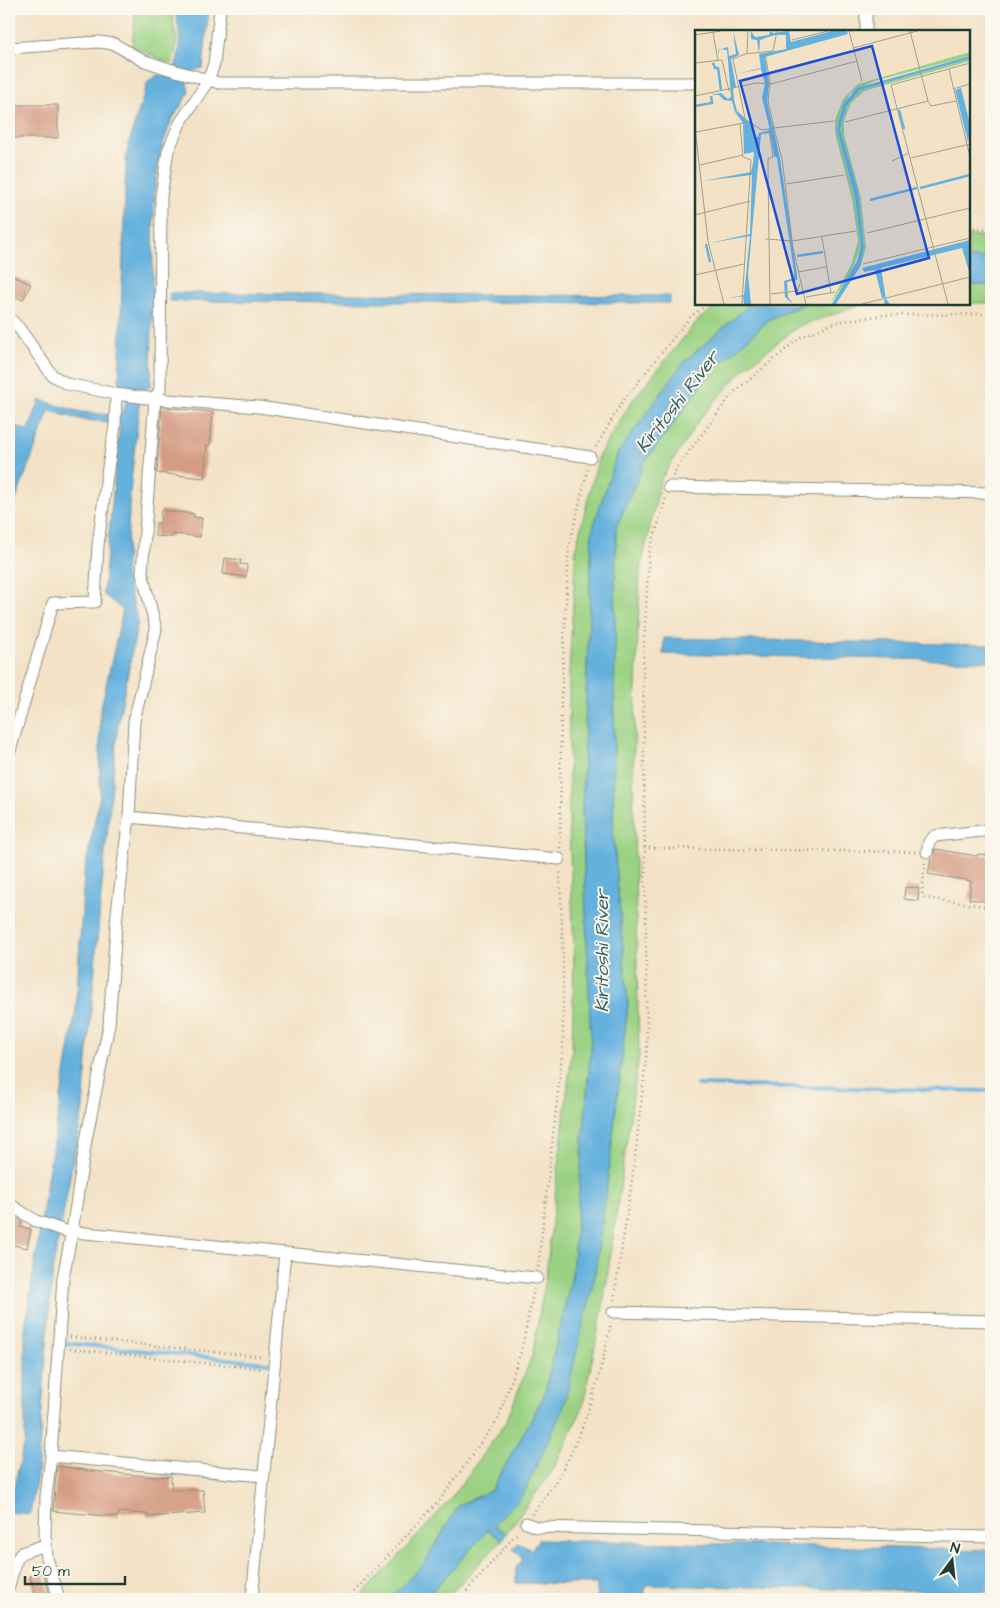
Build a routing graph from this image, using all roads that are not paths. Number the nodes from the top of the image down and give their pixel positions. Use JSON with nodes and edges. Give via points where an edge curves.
{"nodes":[{"id":1,"x":220,"y":9,"type":"edge"},
{"id":2,"x":866,"y":9,"type":"edge"},
{"id":3,"x":866,"y":30,"type":"edge"},
{"id":4,"x":9,"y":48,"type":"edge"},
{"id":5,"x":208,"y":81,"type":"junction"},
{"id":6,"x":695,"y":83,"type":"edge"},
{"id":7,"x":9,"y":318,"type":"edge"},
{"id":8,"x":120,"y":394,"type":"junction"},
{"id":9,"x":155,"y":399,"type":"junction"},
{"id":10,"x":590,"y":457,"type":"road end"},
{"id":11,"x":669,"y":487,"type":"road end"},
{"id":12,"x":991,"y":493,"type":"edge"},
{"id":13,"x":9,"y":754,"type":"edge"},
{"id":14,"x":129,"y":818,"type":"junction"},
{"id":15,"x":991,"y":830,"type":"edge"},
{"id":16,"x":926,"y":852,"type":"road end"},
{"id":17,"x":559,"y":859,"type":"road end"},
{"id":18,"x":9,"y":1204,"type":"edge"},
{"id":19,"x":68,"y":1231,"type":"junction"},
{"id":20,"x":285,"y":1252,"type":"junction"},
{"id":21,"x":537,"y":1278,"type":"road end"},
{"id":22,"x":613,"y":1312,"type":"road end"},
{"id":23,"x":991,"y":1321,"type":"edge"},
{"id":24,"x":51,"y":1456,"type":"junction"},
{"id":25,"x":263,"y":1476,"type":"junction"},
{"id":26,"x":526,"y":1522,"type":"road end"},
{"id":27,"x":991,"y":1537,"type":"edge"},
{"id":28,"x":45,"y":1545,"type":"junction"},
{"id":29,"x":9,"y":1586,"type":"edge"},
{"id":30,"x":59,"y":1599,"type":"edge"},
{"id":31,"x":252,"y":1599,"type":"edge"}],
"edges":[{"from":1,"to":5,"type":"street","via":[[214,64]]},
{"from":2,"to":3,"type":"street"},
{"from":4,"to":5,"type":"street","via":[[100,42],[114,44],[142,60]]},
{"from":5,"to":6,"type":"street"},
{"from":5,"to":9,"type":"street","via":[[180,123],[168,151],[161,196],[160,390]]},
{"from":7,"to":8,"type":"street","via":[[52,375],[67,384]]},
{"from":8,"to":9,"type":"street"},
{"from":8,"to":13,"type":"street","via":[[98,545],[95,602],[54,603]]},
{"from":9,"to":10,"type":"street","via":[[258,407]]},
{"from":9,"to":14,"type":"street","via":[[142,572],[156,629],[134,721]]},
{"from":11,"to":12,"type":"street"},
{"from":14,"to":17,"type":"street"},
{"from":14,"to":19,"type":"street","via":[[116,913],[109,1025]]},
{"from":15,"to":16,"type":"street","via":[[935,836]]},
{"from":18,"to":19,"type":"street","via":[[36,1221]]},
{"from":19,"to":20,"type":"street"},
{"from":19,"to":24,"type":"street"},
{"from":20,"to":21,"type":"street"},
{"from":20,"to":25,"type":"street"},
{"from":22,"to":23,"type":"street"},
{"from":24,"to":25,"type":"street"},
{"from":24,"to":28,"type":"street"},
{"from":25,"to":31,"type":"street"},
{"from":26,"to":27,"type":"street","via":[[536,1527]]},
{"from":28,"to":29,"type":"street","via":[[21,1553]]},
{"from":28,"to":30,"type":"street"}]}
